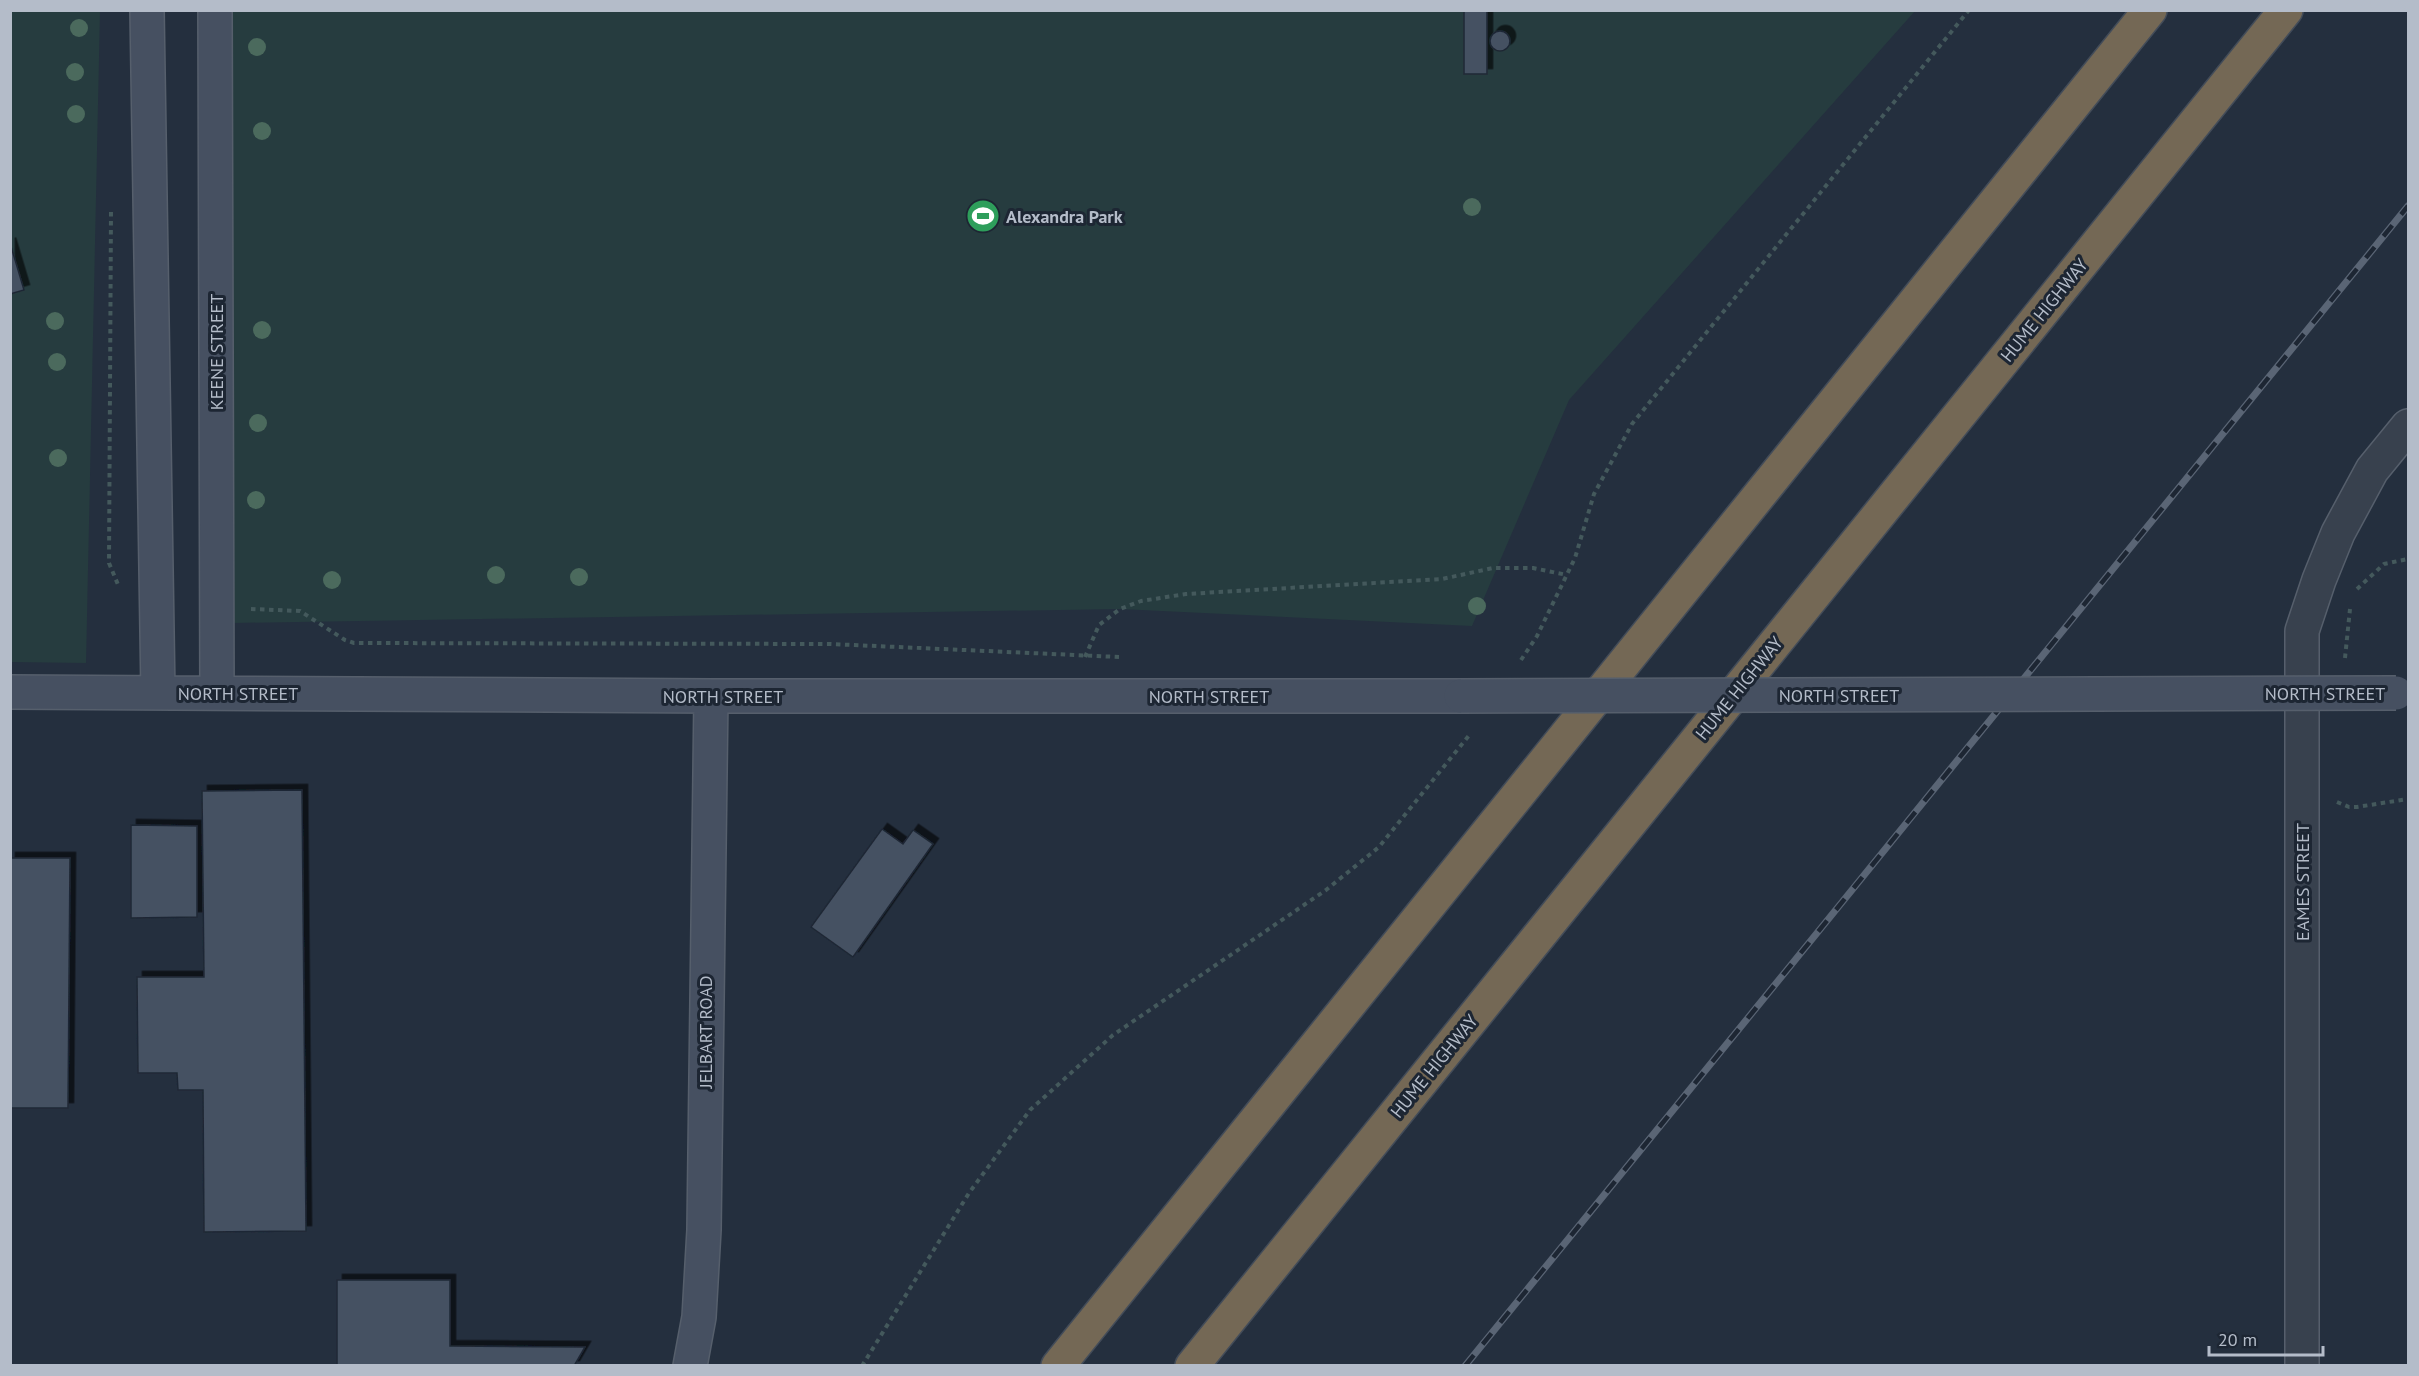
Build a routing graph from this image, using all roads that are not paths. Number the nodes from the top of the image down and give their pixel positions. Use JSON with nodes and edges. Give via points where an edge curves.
{"nodes":[{"id":1,"x":147,"y":10,"type":"edge"},
{"id":2,"x":215,"y":10,"type":"edge"},
{"id":3,"x":2150,"y":10,"type":"edge"},
{"id":4,"x":2286,"y":10,"type":"edge"},
{"id":5,"x":2409,"y":426,"type":"edge"},
{"id":6,"x":10,"y":692,"type":"edge"},
{"id":7,"x":158,"y":693,"type":"junction"},
{"id":8,"x":217,"y":693,"type":"junction"},
{"id":9,"x":2402,"y":693,"type":"edge"},
{"id":10,"x":711,"y":696,"type":"junction"},
{"id":11,"x":690,"y":1365,"type":"edge"},
{"id":12,"x":1058,"y":1365,"type":"edge"},
{"id":13,"x":1192,"y":1365,"type":"edge"},
{"id":14,"x":2302,"y":1365,"type":"edge"}],
"edges":[{"from":1,"to":7,"type":"street"},
{"from":2,"to":8,"type":"street","name":"KEENE STREET"},
{"from":3,"to":12,"type":"highway"},
{"from":4,"to":13,"type":"highway","name":"HUME HIGHWAY"},
{"from":5,"to":14,"type":"street","name":"EAMES STREET","via":[[2372,470],[2338,533],[2302,631]]},
{"from":6,"to":7,"type":"street","name":"NORTH STREET"},
{"from":7,"to":8,"type":"street","name":"NORTH STREET"},
{"from":8,"to":10,"type":"street","name":"NORTH STREET"},
{"from":9,"to":10,"type":"street","name":"NORTH STREET","bridge":true},
{"from":10,"to":11,"type":"street","name":"JELBART ROAD","via":[[704,1230],[699,1317]]}]}
